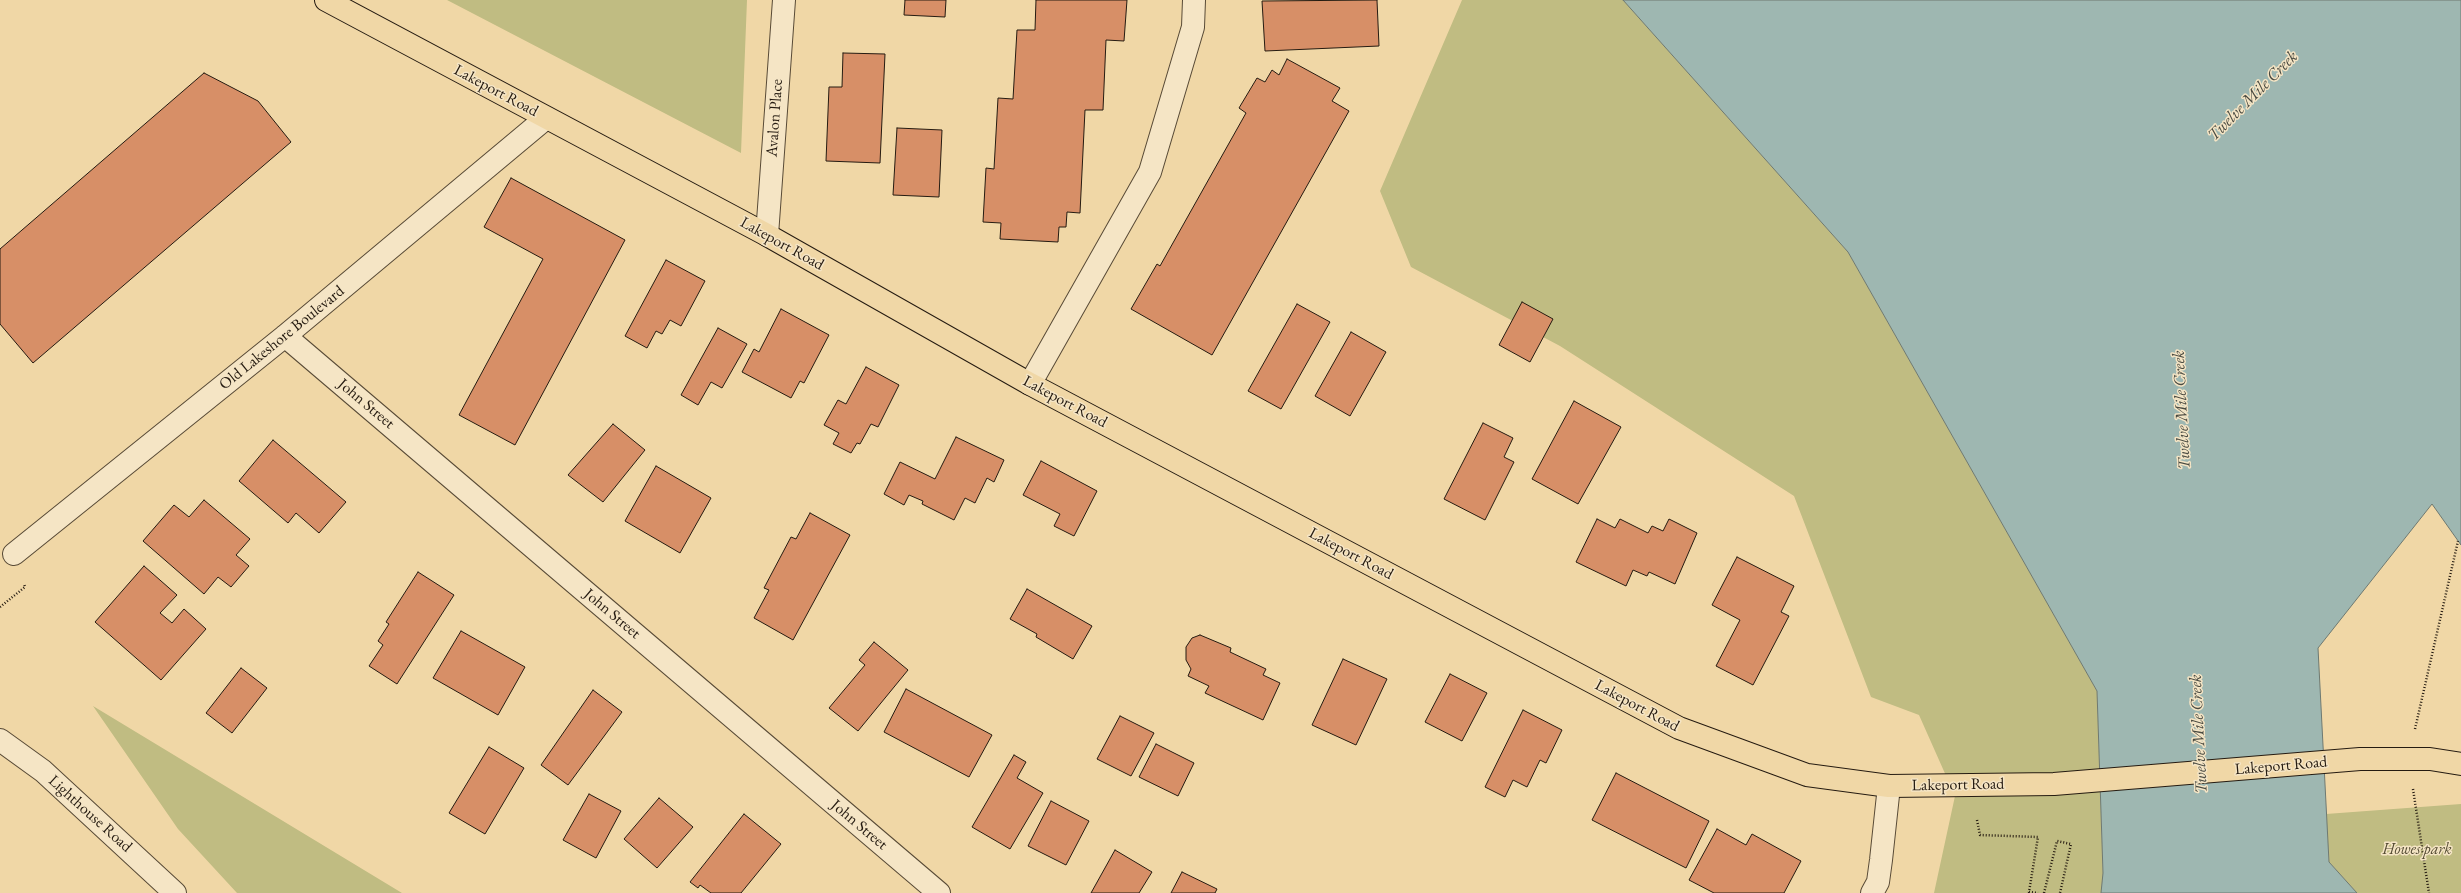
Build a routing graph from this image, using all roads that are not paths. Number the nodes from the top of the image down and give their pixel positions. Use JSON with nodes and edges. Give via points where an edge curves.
{"nodes":[{"id":1,"x":326,"y":0,"type":"edge"},
{"id":2,"x":784,"y":0,"type":"edge"},
{"id":3,"x":1194,"y":0,"type":"edge"},
{"id":4,"x":546,"y":118,"type":"junction"},
{"id":5,"x":767,"y":235,"type":"junction"},
{"id":6,"x":285,"y":336,"type":"junction"},
{"id":7,"x":1030,"y":384,"type":"junction"},
{"id":8,"x":14,"y":554,"type":"dead end"},
{"id":9,"x":0,"y":740,"type":"edge"},
{"id":10,"x":2461,"y":764,"type":"edge"},
{"id":11,"x":1889,"y":786,"type":"junction"},
{"id":12,"x":175,"y":893,"type":"edge"},
{"id":13,"x":939,"y":893,"type":"edge"},
{"id":14,"x":1872,"y":893,"type":"edge"}],
"edges":[{"from":1,"to":4,"type":"main road","name":"Lakeport Road"},
{"from":2,"to":5,"type":"street","name":"Avalon Place"},
{"from":3,"to":7,"type":"street","via":[[1193,27],[1150,172]]},
{"from":4,"to":5,"type":"main road","name":"Lakeport Road"},
{"from":4,"to":6,"type":"street","name":"Old Lakeshore Boulevard"},
{"from":5,"to":7,"type":"main road","name":"Lakeport Road"},
{"from":6,"to":8,"type":"street","name":"Old Lakeshore Boulevard"},
{"from":6,"to":13,"type":"street","name":"John Street"},
{"from":7,"to":11,"type":"main road","name":"Lakeport Road","via":[[1679,728],[1807,775]]},
{"from":9,"to":12,"type":"street","name":"Lighthouse Road","via":[[43,771]]},
{"from":10,"to":11,"type":"main road","name":"Lakeport Road","via":[[2430,759],[2360,759],[2054,784]]},
{"from":11,"to":14,"type":"street","via":[[1878,882]]}]}
